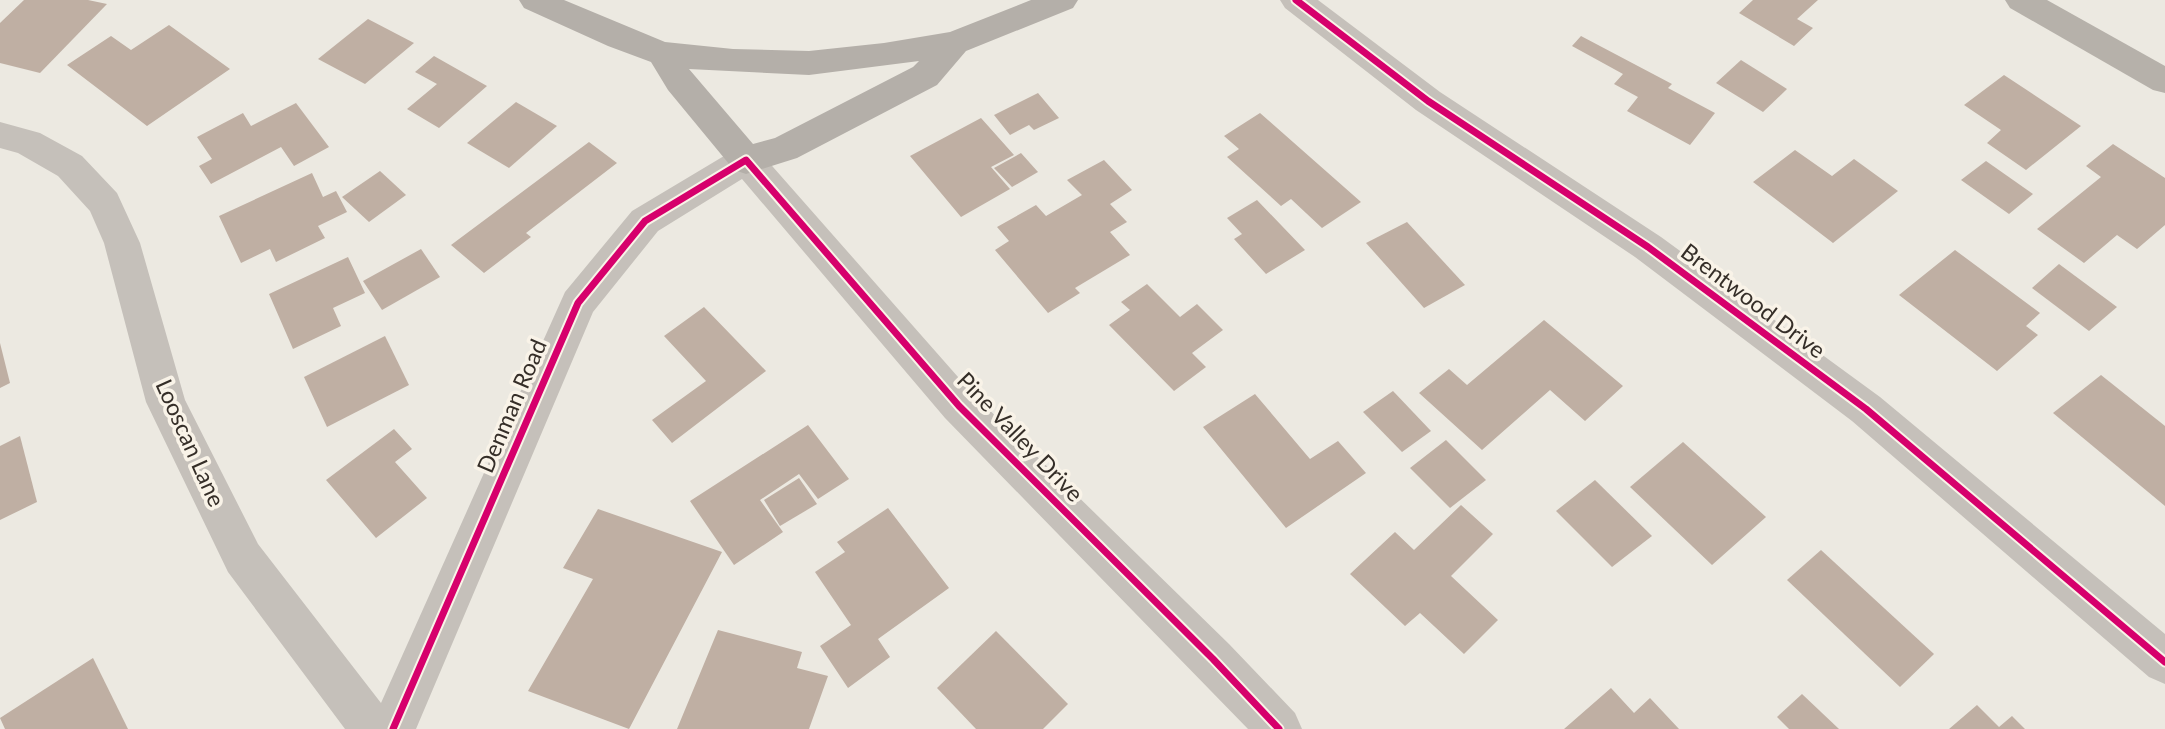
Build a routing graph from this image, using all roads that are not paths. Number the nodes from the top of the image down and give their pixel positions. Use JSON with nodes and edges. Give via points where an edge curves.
{"nodes":[{"id":1,"x":535,"y":0,"type":"edge"},
{"id":2,"x":1062,"y":0,"type":"edge"},
{"id":3,"x":1296,"y":0,"type":"edge"},
{"id":4,"x":2021,"y":0,"type":"edge"},
{"id":5,"x":955,"y":43,"type":"junction"},
{"id":6,"x":663,"y":54,"type":"junction"},
{"id":7,"x":2165,"y":81,"type":"edge"},
{"id":8,"x":0,"y":135,"type":"edge"},
{"id":9,"x":746,"y":160,"type":"junction"},
{"id":10,"x":2165,"y":662,"type":"edge"},
{"id":11,"x":373,"y":729,"type":"edge"},
{"id":12,"x":393,"y":729,"type":"edge"},
{"id":13,"x":1279,"y":729,"type":"edge"}],
"edges":[{"from":1,"to":6,"type":"main road"},
{"from":2,"to":5,"type":"main road"},
{"from":3,"to":10,"type":"street","name":"Brentwood Drive","via":[[1428,101],[1648,247],[1866,409]]},
{"from":4,"to":7,"type":"street"},
{"from":5,"to":6,"type":"main road","via":[[809,63]]},
{"from":5,"to":9,"type":"main road","via":[[925,76],[785,149]]},
{"from":6,"to":9,"type":"main road"},
{"from":8,"to":11,"type":"street","name":"Looscan Lane","via":[[28,142],[71,166],[104,203],[121,243],[166,402],[243,558]]},
{"from":9,"to":12,"type":"street","name":"Denman Road","via":[[645,221],[578,303]]},
{"from":9,"to":13,"type":"street","name":"Pine Valley Drive","via":[[959,406]]}]}
